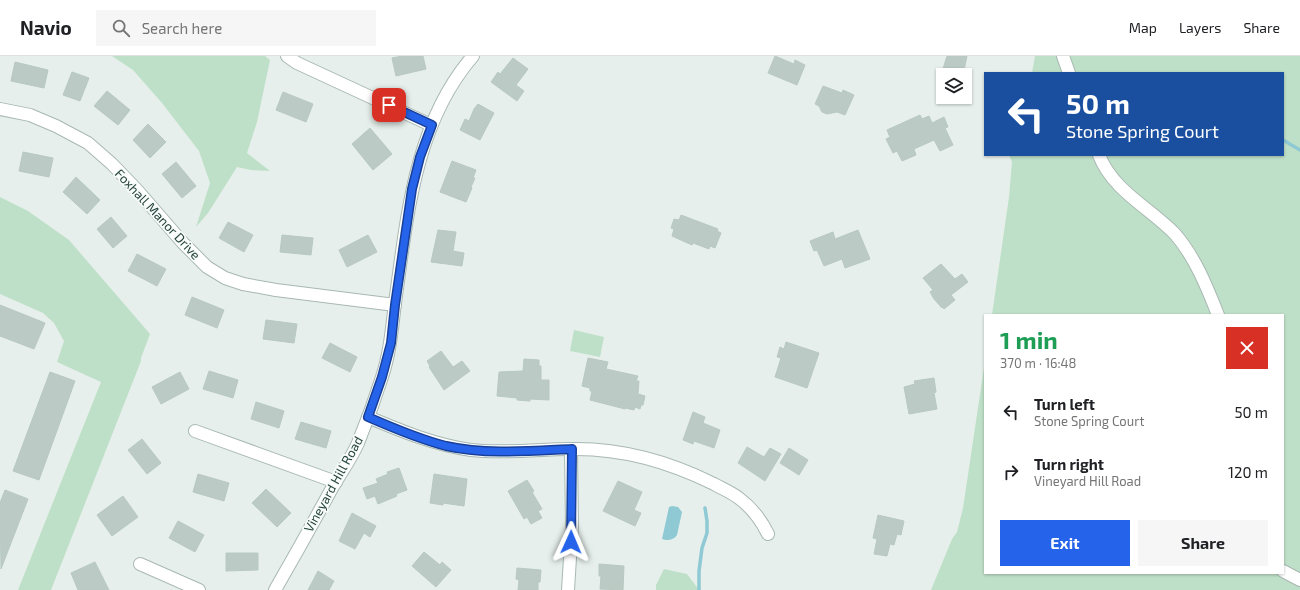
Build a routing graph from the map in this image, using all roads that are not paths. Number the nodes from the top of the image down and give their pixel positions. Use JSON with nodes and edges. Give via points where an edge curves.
{"nodes":[{"id":1,"x":287,"y":56,"type":"edge"},
{"id":2,"x":473,"y":56,"type":"edge"},
{"id":3,"x":1063,"y":56,"type":"edge"},
{"id":4,"x":1069,"y":72,"type":"edge"},
{"id":5,"x":0,"y":109,"type":"edge"},
{"id":6,"x":432,"y":125,"type":"junction"},
{"id":7,"x":1100,"y":156,"type":"edge"},
{"id":8,"x":395,"y":305,"type":"junction"},
{"id":9,"x":1218,"y":314,"type":"edge"},
{"id":10,"x":368,"y":417,"type":"junction"},
{"id":11,"x":195,"y":431,"type":"dead end"},
{"id":12,"x":572,"y":449,"type":"junction"},
{"id":13,"x":336,"y":482,"type":"junction"},
{"id":14,"x":768,"y":534,"type":"dead end"},
{"id":15,"x":140,"y":564,"type":"dead end"},
{"id":16,"x":1284,"y":572,"type":"edge"},
{"id":17,"x":1300,"y":580,"type":"edge"},
{"id":18,"x":199,"y":590,"type":"edge"},
{"id":19,"x":275,"y":590,"type":"edge"},
{"id":20,"x":568,"y":590,"type":"edge"}],
"edges":[{"from":1,"to":6,"type":"street"},
{"from":2,"to":6,"type":"street","name":"Vineyard Hill Road","via":[[446,93]]},
{"from":3,"to":4,"type":"street"},
{"from":5,"to":8,"type":"street","name":"Foxhall Manor Drive","via":[[30,115],[88,143],[117,169],[207,267],[226,278],[276,290]]},
{"from":6,"to":8,"type":"street","name":"Vineyard Hill Road","via":[[412,189]]},
{"from":7,"to":9,"type":"street","via":[[1122,189],[1175,235],[1204,280]]},
{"from":8,"to":10,"type":"street","name":"Vineyard Hill Road","via":[[391,343]]},
{"from":10,"to":12,"type":"street","via":[[446,446],[508,452]]},
{"from":10,"to":13,"type":"street","name":"Vineyard Hill Road","via":[[358,444]]},
{"from":11,"to":13,"type":"street"},
{"from":12,"to":14,"type":"street","via":[[633,455],[691,473],[740,499],[762,523]]},
{"from":12,"to":20,"type":"street","via":[[572,526]]},
{"from":13,"to":19,"type":"street","name":"Vineyard Hill Road"},
{"from":15,"to":18,"type":"street"},
{"from":16,"to":17,"type":"street"}]}
